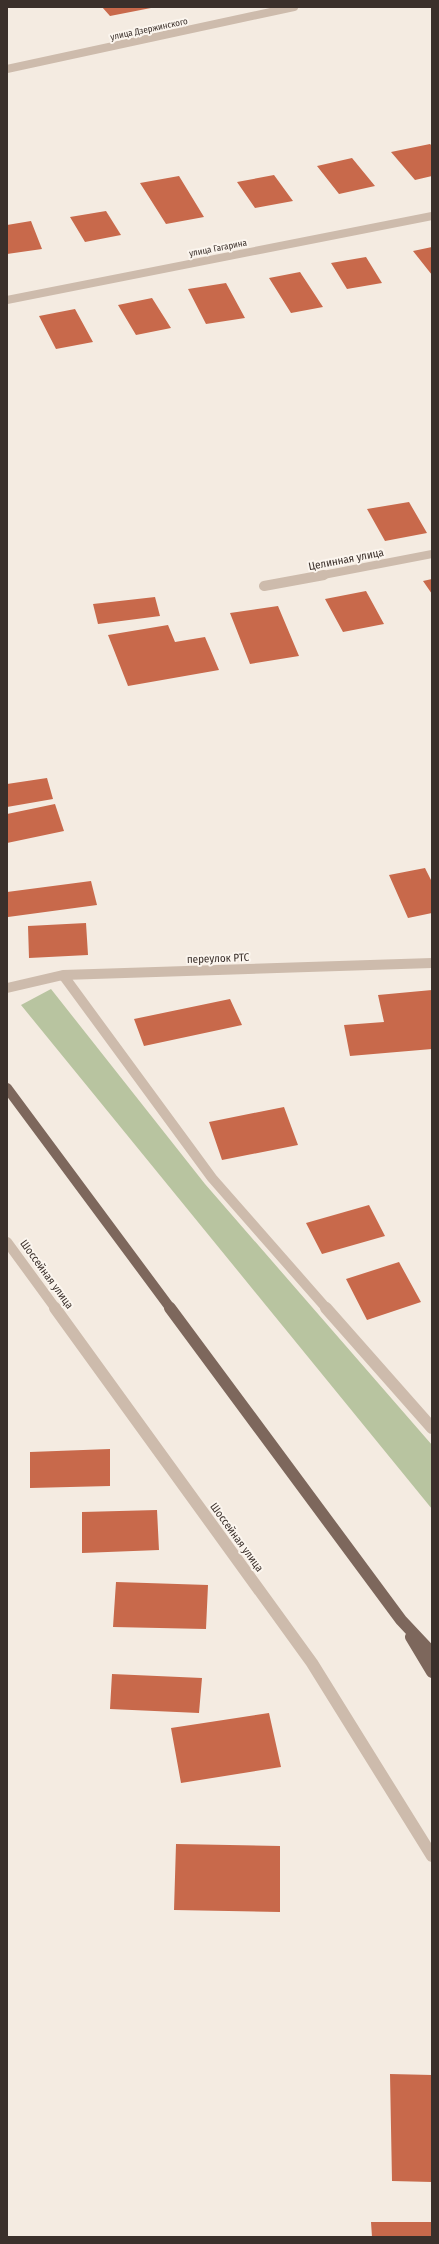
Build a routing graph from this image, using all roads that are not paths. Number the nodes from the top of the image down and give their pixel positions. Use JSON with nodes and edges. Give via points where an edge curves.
{"nodes":[{"id":1,"x":294,"y":7,"type":"edge"},
{"id":2,"x":7,"y":69,"type":"edge"},
{"id":3,"x":432,"y":216,"type":"edge"},
{"id":4,"x":7,"y":300,"type":"edge"},
{"id":5,"x":432,"y":554,"type":"edge"},
{"id":6,"x":264,"y":586,"type":"dead end"},
{"id":7,"x":432,"y":963,"type":"edge"},
{"id":8,"x":63,"y":976,"type":"junction"},
{"id":9,"x":7,"y":988,"type":"edge"},
{"id":10,"x":7,"y":1088,"type":"edge"},
{"id":11,"x":7,"y":1242,"type":"edge"},
{"id":12,"x":432,"y":1428,"type":"edge"},
{"id":13,"x":401,"y":1620,"type":"junction"},
{"id":14,"x":432,"y":1653,"type":"edge"},
{"id":15,"x":432,"y":1672,"type":"edge"},
{"id":16,"x":432,"y":1856,"type":"edge"}],
"edges":[{"from":1,"to":2,"type":"street","name":"улица Дзержинского"},
{"from":3,"to":4,"type":"street","name":"улица Гагарина"},
{"from":5,"to":6,"type":"street","name":"Целинная улица"},
{"from":7,"to":8,"type":"street","name":"переулок РТС"},
{"from":8,"to":9,"type":"street","name":"переулок РТС"},
{"from":8,"to":12,"type":"street","via":[[212,1178]]},
{"from":10,"to":13,"type":"main road"},
{"from":11,"to":16,"type":"street","name":"Шоссейная улица","via":[[312,1663]]},
{"from":13,"to":14,"type":"main road"},
{"from":13,"to":15,"type":"main road"}]}
